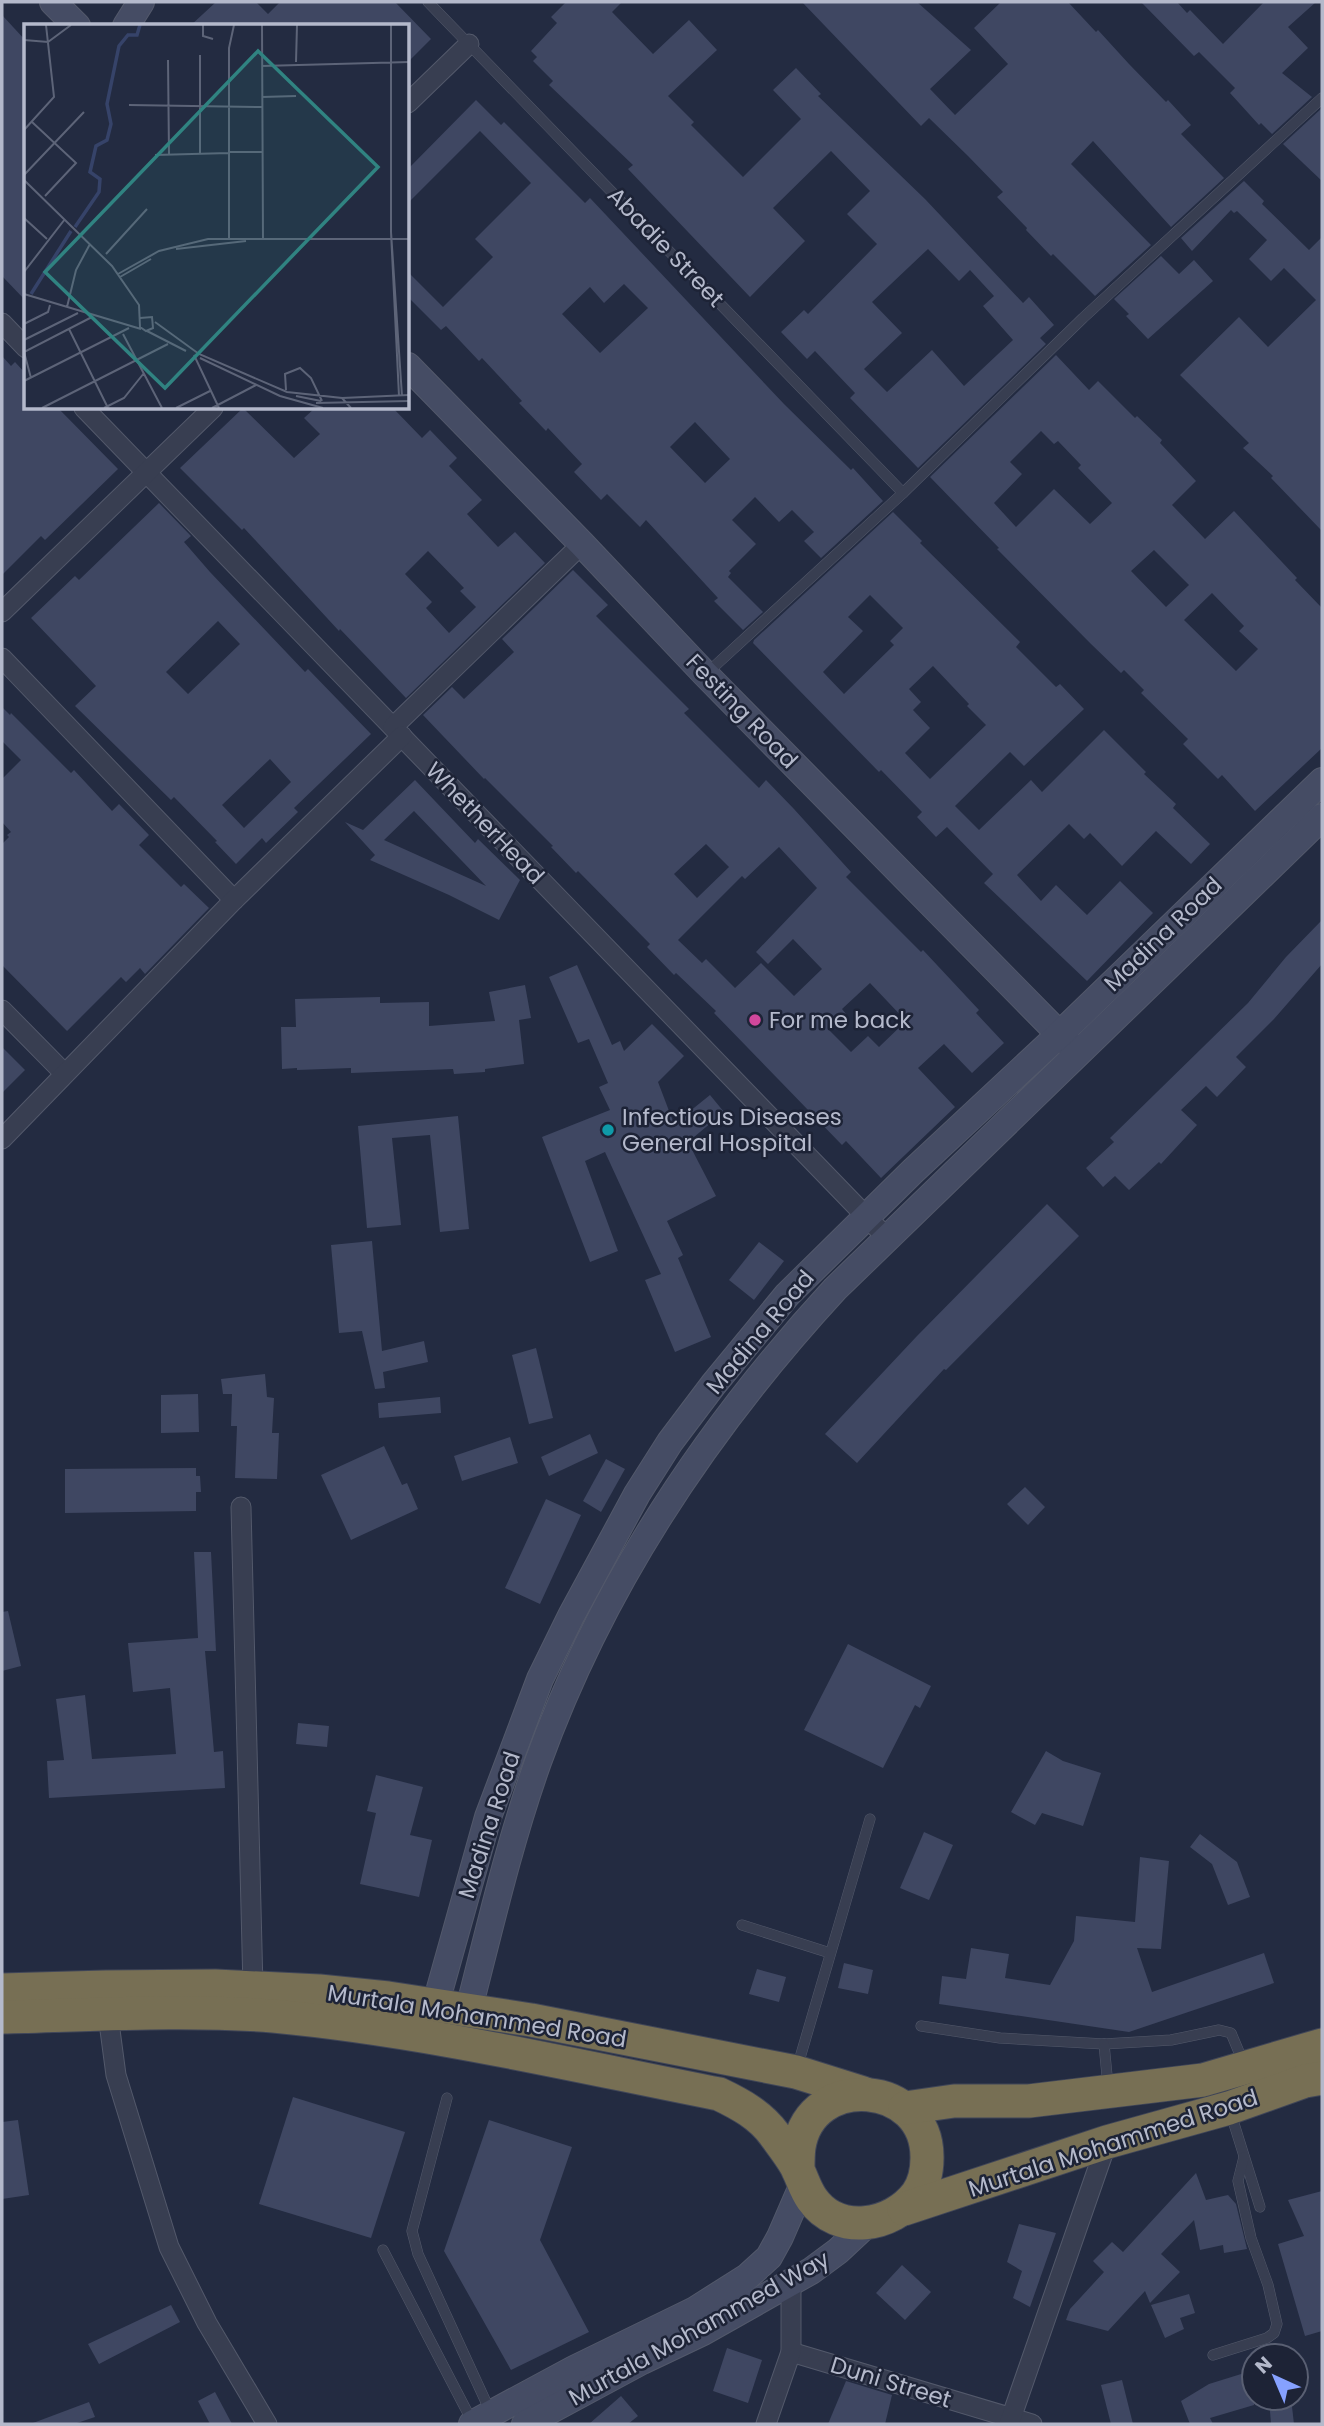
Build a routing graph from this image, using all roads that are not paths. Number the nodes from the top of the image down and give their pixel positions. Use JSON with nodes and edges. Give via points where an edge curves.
{"nodes":[{"id":1,"x":54,"y":2,"type":"edge"},
{"id":2,"x":141,"y":2,"type":"edge"},
{"id":3,"x":428,"y":2,"type":"edge"},
{"id":4,"x":75,"y":24,"type":"edge"},
{"id":5,"x":127,"y":24,"type":"edge"},
{"id":6,"x":469,"y":44,"type":"junction"},
{"id":7,"x":1322,"y":98,"type":"edge"},
{"id":8,"x":410,"y":101,"type":"edge"},
{"id":9,"x":2,"y":323,"type":"edge"},
{"id":10,"x":24,"y":346,"type":"edge"},
{"id":11,"x":410,"y":368,"type":"edge"},
{"id":12,"x":86,"y":410,"type":"edge"},
{"id":13,"x":211,"y":410,"type":"edge"},
{"id":14,"x":147,"y":473,"type":"junction"},
{"id":15,"x":903,"y":493,"type":"junction"},
{"id":16,"x":582,"y":544,"type":"junction"},
{"id":17,"x":2,"y":612,"type":"edge"},
{"id":18,"x":2,"y":658,"type":"edge"},
{"id":19,"x":705,"y":674,"type":"junction"},
{"id":20,"x":397,"y":732,"type":"junction"},
{"id":21,"x":1322,"y":781,"type":"edge"},
{"id":22,"x":1322,"y":817,"type":"edge"},
{"id":23,"x":1262,"y":857,"type":"junction"},
{"id":24,"x":234,"y":900,"type":"junction"},
{"id":25,"x":2,"y":1010,"type":"edge"},
{"id":26,"x":1060,"y":1034,"type":"junction"},
{"id":27,"x":1079,"y":1053,"type":"junction"},
{"id":28,"x":64,"y":1073,"type":"junction"},
{"id":29,"x":2,"y":1139,"type":"edge"},
{"id":30,"x":866,"y":1218,"type":"junction"},
{"id":31,"x":886,"y":1237,"type":"junction"},
{"id":32,"x":241,"y":1507,"type":"dead end"},
{"id":33,"x":870,"y":1819,"type":"dead end"},
{"id":34,"x":742,"y":1925,"type":"dead end"},
{"id":35,"x":830,"y":1953,"type":"junction"},
{"id":36,"x":253,"y":1988,"type":"junction"},
{"id":37,"x":2,"y":1990,"type":"edge"},
{"id":38,"x":435,"y":2005,"type":"junction"},
{"id":39,"x":469,"y":2010,"type":"junction"},
{"id":40,"x":108,"y":2015,"type":"junction"},
{"id":41,"x":2,"y":2017,"type":"edge"},
{"id":42,"x":921,"y":2026,"type":"dead end"},
{"id":43,"x":426,"y":2037,"type":"junction"},
{"id":44,"x":460,"y":2044,"type":"junction"},
{"id":45,"x":1104,"y":2044,"type":"junction"},
{"id":46,"x":1322,"y":2045,"type":"edge"},
{"id":47,"x":1245,"y":2067,"type":"junction"},
{"id":48,"x":796,"y":2071,"type":"junction"},
{"id":49,"x":1316,"y":2082,"type":"edge"},
{"id":50,"x":1108,"y":2092,"type":"junction"},
{"id":51,"x":863,"y":2093,"type":"junction"},
{"id":52,"x":447,"y":2098,"type":"dead end"},
{"id":53,"x":905,"y":2108,"type":"junction"},
{"id":54,"x":1229,"y":2108,"type":"junction"},
{"id":55,"x":1107,"y":2142,"type":"junction"},
{"id":56,"x":1244,"y":2157,"type":"junction"},
{"id":57,"x":800,"y":2176,"type":"junction"},
{"id":58,"x":1260,"y":2207,"type":"dead end"},
{"id":59,"x":904,"y":2208,"type":"junction"},
{"id":60,"x":868,"y":2223,"type":"junction"},
{"id":61,"x":383,"y":2250,"type":"dead end"},
{"id":62,"x":791,"y":2281,"type":"junction"},
{"id":63,"x":791,"y":2352,"type":"junction"},
{"id":64,"x":1213,"y":2355,"type":"dead end"},
{"id":65,"x":479,"y":2420,"type":"edge"},
{"id":66,"x":1011,"y":2421,"type":"edge"},
{"id":67,"x":267,"y":2424,"type":"edge"},
{"id":68,"x":525,"y":2424,"type":"edge"},
{"id":69,"x":766,"y":2424,"type":"edge"},
{"id":70,"x":1031,"y":2424,"type":"edge"}],
"edges":[{"from":1,"to":4,"type":"main road"},
{"from":2,"to":5,"type":"main road"},
{"from":3,"to":6,"type":"lane","name":"Abadie Street"},
{"from":6,"to":8,"type":"street"},
{"from":6,"to":15,"type":"lane","name":"Abadie Street"},
{"from":7,"to":15,"type":"lane","via":[[1083,318]]},
{"from":9,"to":10,"type":"street"},
{"from":11,"to":16,"type":"main road","name":"Festing Road"},
{"from":12,"to":14,"type":"street","name":"WhetherHead"},
{"from":13,"to":14,"type":"street"},
{"from":14,"to":17,"type":"street"},
{"from":14,"to":20,"type":"street","name":"WhetherHead"},
{"from":15,"to":19,"type":"lane"},
{"from":16,"to":19,"type":"main road","name":"Festing Road"},
{"from":16,"to":20,"type":"street"},
{"from":18,"to":24,"type":"street"},
{"from":19,"to":26,"type":"main road","name":"Festing Road"},
{"from":20,"to":24,"type":"street"},
{"from":20,"to":30,"type":"street","name":"WhetherHead"},
{"from":21,"to":23,"type":"main road","name":"Madina Road"},
{"from":22,"to":23,"type":"main road","name":"Madina Road"},
{"from":23,"to":26,"type":"main road","name":"Madina Road"},
{"from":23,"to":27,"type":"main road","name":"Madina Road"},
{"from":24,"to":28,"type":"street"},
{"from":25,"to":28,"type":"street"},
{"from":26,"to":27,"type":"main road","name":"Festing Road"},
{"from":26,"to":30,"type":"main road","name":"Madina Road"},
{"from":27,"to":31,"type":"main road","name":"Madina Road"},
{"from":28,"to":29,"type":"street"},
{"from":30,"to":31,"type":"street","name":"WhetherHead"},
{"from":30,"to":38,"type":"main road","name":"Madina Road","via":[[787,1295],[750,1339],[670,1442],[631,1504],[540,1679],[488,1817]]},
{"from":31,"to":39,"type":"main road","name":"Madina Road","via":[[744,1394],[661,1512],[611,1600],[538,1762],[516,1827]]},
{"from":32,"to":36,"type":"street"},
{"from":33,"to":35,"type":"lane"},
{"from":34,"to":35,"type":"lane"},
{"from":35,"to":48,"type":"lane"},
{"from":36,"to":37,"type":"highway","name":"Murtala Mohammed Road"},
{"from":36,"to":38,"type":"highway","name":"Murtala Mohammed Road"},
{"from":38,"to":39,"type":"highway","name":"Murtala Mohammed Road"},
{"from":38,"to":43,"type":"main road","name":"Madina Road"},
{"from":39,"to":44,"type":"main road","name":"Madina Road"},
{"from":39,"to":48,"type":"highway","name":"Murtala Mohammed Road"},
{"from":40,"to":41,"type":"highway","name":"Murtala Mohammed Road"},
{"from":40,"to":43,"type":"highway","name":"Murtala Mohammed Road","via":[[271,2016]]},
{"from":40,"to":67,"type":"street","via":[[116,2075],[169,2248]]},
{"from":42,"to":45,"type":"lane","via":[[1000,2038]]},
{"from":43,"to":44,"type":"highway","name":"Murtala Mohammed Road"},
{"from":44,"to":57,"type":"highway","name":"Murtala Mohammed Road","via":[[719,2094],[757,2116],[774,2133]]},
{"from":45,"to":47,"type":"lane","via":[[1171,2040],[1219,2030],[1231,2033]]},
{"from":45,"to":50,"type":"lane"},
{"from":46,"to":47,"type":"highway","name":"Murtala Mohammed Road"},
{"from":47,"to":50,"type":"highway","name":"Murtala Mohammed Road","via":[[1203,2080]]},
{"from":48,"to":51,"type":"highway","name":"Murtala Mohammed Road"},
{"from":49,"to":54,"type":"highway","name":"Murtala Mohammed Road"},
{"from":50,"to":53,"type":"highway","name":"Murtala Mohammed Road"},
{"from":51,"to":53,"type":"highway","via":[[885,2097]]},
{"from":51,"to":57,"type":"highway","via":[[841,2097],[821,2108],[807,2125],[799,2146]]},
{"from":52,"to":65,"type":"lane","via":[[412,2231]]},
{"from":53,"to":59,"type":"highway","via":[[919,2125],[927,2147],[927,2170],[919,2191]]},
{"from":54,"to":55,"type":"highway","name":"Murtala Mohammed Road"},
{"from":54,"to":56,"type":"lane"},
{"from":55,"to":59,"type":"highway","name":"Murtala Mohammed Road"},
{"from":55,"to":66,"type":"street"},
{"from":56,"to":58,"type":"lane"},
{"from":56,"to":64,"type":"lane","via":[[1238,2181],[1277,2324],[1267,2339]]},
{"from":57,"to":60,"type":"highway","via":[[813,2202],[829,2214],[848,2222]]},
{"from":57,"to":65,"type":"main road","name":"Murtala Mohammed Way","via":[[780,2237],[769,2257],[747,2277],[695,2311]]},
{"from":59,"to":60,"type":"highway"},
{"from":60,"to":62,"type":"main road","name":"Murtala Mohammed Way","via":[[838,2251]]},
{"from":61,"to":65,"type":"lane"},
{"from":62,"to":63,"type":"street"},
{"from":62,"to":68,"type":"main road","name":"Murtala Mohammed Way"},
{"from":63,"to":66,"type":"street","name":"Duni Street"},
{"from":63,"to":69,"type":"street"},
{"from":66,"to":70,"type":"street","name":"Duni Street"}]}
